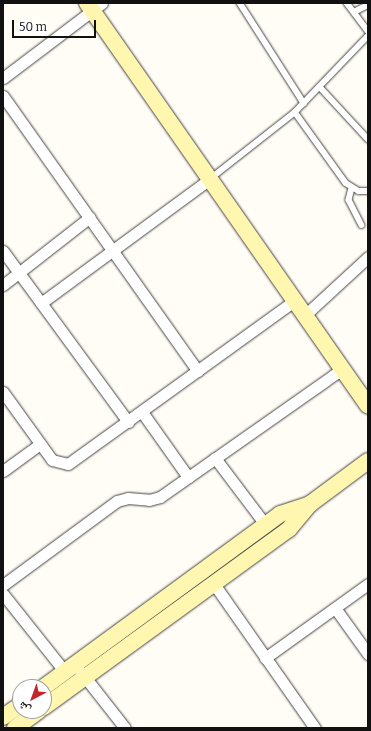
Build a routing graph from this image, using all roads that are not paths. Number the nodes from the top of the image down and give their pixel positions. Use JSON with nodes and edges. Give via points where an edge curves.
{"nodes":[{"id":1,"x":240,"y":3,"type":"edge"},
{"id":2,"x":347,"y":3,"type":"edge"},
{"id":3,"x":94,"y":5,"type":"edge"},
{"id":4,"x":368,"y":5,"type":"edge"},
{"id":5,"x":354,"y":12,"type":"junction"},
{"id":6,"x":368,"y":31,"type":"edge"},
{"id":7,"x":368,"y":36,"type":"edge"},
{"id":8,"x":3,"y":78,"type":"edge"},
{"id":9,"x":320,"y":87,"type":"junction"},
{"id":10,"x":3,"y":96,"type":"edge"},
{"id":11,"x":304,"y":103,"type":"junction"},
{"id":12,"x":295,"y":112,"type":"junction"},
{"id":13,"x":368,"y":139,"type":"edge"},
{"id":14,"x":210,"y":180,"type":"junction"},
{"id":15,"x":352,"y":188,"type":"junction"},
{"id":16,"x":368,"y":192,"type":"edge"},
{"id":17,"x":90,"y":217,"type":"junction"},
{"id":18,"x":362,"y":225,"type":"dead end"},
{"id":19,"x":114,"y":250,"type":"junction"},
{"id":20,"x":3,"y":251,"type":"edge"},
{"id":21,"x":368,"y":257,"type":"edge"},
{"id":22,"x":19,"y":273,"type":"junction"},
{"id":23,"x":3,"y":285,"type":"edge"},
{"id":24,"x":294,"y":301,"type":"junction"},
{"id":25,"x":42,"y":303,"type":"junction"},
{"id":26,"x":304,"y":314,"type":"junction"},
{"id":27,"x":342,"y":369,"type":"junction"},
{"id":28,"x":198,"y":371,"type":"junction"},
{"id":29,"x":3,"y":392,"type":"edge"},
{"id":30,"x":368,"y":406,"type":"edge"},
{"id":31,"x":142,"y":412,"type":"junction"},
{"id":32,"x":128,"y":422,"type":"junction"},
{"id":33,"x":40,"y":444,"type":"junction"},
{"id":34,"x":215,"y":458,"type":"junction"},
{"id":35,"x":368,"y":461,"type":"edge"},
{"id":36,"x":3,"y":471,"type":"edge"},
{"id":37,"x":188,"y":477,"type":"junction"},
{"id":38,"x":310,"y":504,"type":"junction"},
{"id":39,"x":265,"y":524,"type":"junction"},
{"id":40,"x":214,"y":584,"type":"junction"},
{"id":41,"x":368,"y":584,"type":"edge"},
{"id":42,"x":3,"y":585,"type":"edge"},
{"id":43,"x":5,"y":599,"type":"edge"},
{"id":44,"x":335,"y":608,"type":"junction"},
{"id":45,"x":368,"y":654,"type":"edge"},
{"id":46,"x":265,"y":658,"type":"junction"},
{"id":47,"x":70,"y":668,"type":"junction"},
{"id":48,"x":85,"y":677,"type":"junction"},
{"id":49,"x":52,"y":681,"type":"edge"},
{"id":50,"x":52,"y":701,"type":"edge"},
{"id":51,"x":12,"y":711,"type":"edge"},
{"id":52,"x":3,"y":717,"type":"edge"},
{"id":53,"x":27,"y":719,"type":"edge"},
{"id":54,"x":15,"y":728,"type":"edge"},
{"id":55,"x":125,"y":728,"type":"edge"},
{"id":56,"x":315,"y":728,"type":"edge"}],
"edges":[{"from":1,"to":11,"type":"lane"},
{"from":2,"to":5,"type":"lane"},
{"from":3,"to":8,"type":"street"},
{"from":3,"to":14,"type":"street"},
{"from":4,"to":5,"type":"lane"},
{"from":5,"to":6,"type":"lane"},
{"from":7,"to":9,"type":"lane"},
{"from":9,"to":11,"type":"lane"},
{"from":9,"to":13,"type":"lane"},
{"from":10,"to":17,"type":"street"},
{"from":11,"to":12,"type":"lane"},
{"from":12,"to":14,"type":"lane"},
{"from":12,"to":15,"type":"lane"},
{"from":14,"to":19,"type":"street"},
{"from":14,"to":24,"type":"street"},
{"from":15,"to":16,"type":"lane"},
{"from":15,"to":18,"type":"lane","via":[[349,200]]},
{"from":17,"to":19,"type":"street"},
{"from":17,"to":22,"type":"street"},
{"from":19,"to":25,"type":"street"},
{"from":19,"to":28,"type":"street"},
{"from":20,"to":22,"type":"street"},
{"from":21,"to":26,"type":"street"},
{"from":22,"to":23,"type":"street"},
{"from":22,"to":25,"type":"street"},
{"from":24,"to":26,"type":"street"},
{"from":24,"to":28,"type":"street"},
{"from":25,"to":32,"type":"street"},
{"from":26,"to":27,"type":"street"},
{"from":27,"to":30,"type":"street"},
{"from":27,"to":34,"type":"street"},
{"from":28,"to":31,"type":"street"},
{"from":29,"to":33,"type":"street"},
{"from":31,"to":32,"type":"street"},
{"from":31,"to":37,"type":"street"},
{"from":32,"to":33,"type":"street","via":[[68,464],[52,460]]},
{"from":33,"to":36,"type":"street"},
{"from":34,"to":37,"type":"street"},
{"from":34,"to":39,"type":"street"},
{"from":35,"to":38,"type":"street"},
{"from":37,"to":42,"type":"street","via":[[155,499],[128,498],[117,501]]},
{"from":38,"to":39,"type":"street","via":[[287,510]]},
{"from":38,"to":40,"type":"street","via":[[289,529]]},
{"from":39,"to":47,"type":"street"},
{"from":40,"to":46,"type":"street"},
{"from":40,"to":48,"type":"street"},
{"from":41,"to":44,"type":"street"},
{"from":43,"to":47,"type":"street"},
{"from":44,"to":45,"type":"street"},
{"from":44,"to":46,"type":"street"},
{"from":46,"to":56,"type":"street"},
{"from":47,"to":48,"type":"street"},
{"from":47,"to":49,"type":"street"},
{"from":48,"to":50,"type":"street"},
{"from":48,"to":55,"type":"street"},
{"from":51,"to":52,"type":"street"},
{"from":53,"to":54,"type":"street"}]}
